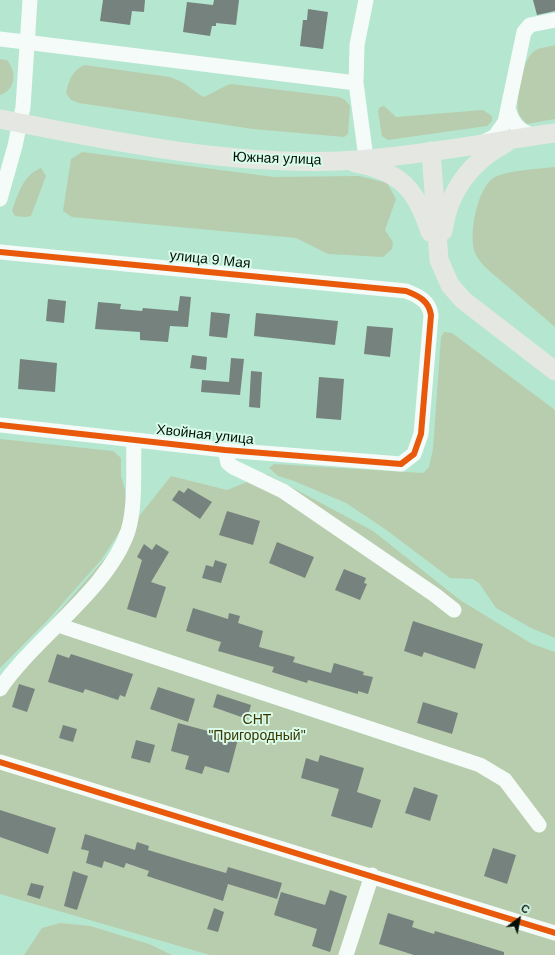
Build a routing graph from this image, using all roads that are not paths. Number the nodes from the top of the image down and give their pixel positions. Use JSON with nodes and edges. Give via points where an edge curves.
{"nodes":[{"id":1,"x":30,"y":0,"type":"edge"},
{"id":2,"x":366,"y":0,"type":"edge"},
{"id":3,"x":555,"y":20,"type":"edge"},
{"id":4,"x":0,"y":39,"type":"edge"},
{"id":5,"x":27,"y":43,"type":"junction"},
{"id":6,"x":356,"y":83,"type":"junction"},
{"id":7,"x":509,"y":111,"type":"junction"},
{"id":8,"x":0,"y":119,"type":"edge"},
{"id":9,"x":20,"y":123,"type":"junction"},
{"id":10,"x":555,"y":132,"type":"edge"},
{"id":11,"x":535,"y":136,"type":"junction"},
{"id":12,"x":516,"y":138,"type":"junction"},
{"id":13,"x":480,"y":144,"type":"junction"},
{"id":14,"x":431,"y":151,"type":"junction"},
{"id":15,"x":366,"y":158,"type":"junction"},
{"id":16,"x":340,"y":160,"type":"junction"},
{"id":17,"x":0,"y":199,"type":"edge"},
{"id":18,"x":0,"y":252,"type":"edge"},
{"id":19,"x":439,"y":260,"type":"junction"},
{"id":20,"x":555,"y":370,"type":"edge"},
{"id":21,"x":0,"y":425,"type":"edge"},
{"id":22,"x":134,"y":440,"type":"junction"},
{"id":23,"x":225,"y":450,"type":"junction"},
{"id":24,"x":407,"y":461,"type":"joint"},
{"id":25,"x":454,"y":610,"type":"dead end"},
{"id":26,"x":58,"y":625,"type":"junction"},
{"id":27,"x":0,"y":689,"type":"edge"},
{"id":28,"x":0,"y":762,"type":"edge"},
{"id":29,"x":539,"y":824,"type":"dead end"},
{"id":30,"x":372,"y":875,"type":"junction"},
{"id":31,"x":555,"y":933,"type":"edge"},
{"id":32,"x":346,"y":955,"type":"edge"}],
"edges":[{"from":1,"to":5,"type":"street"},
{"from":2,"to":6,"type":"street","via":[[357,45]]},
{"from":3,"to":7,"type":"street","via":[[530,25],[524,32]]},
{"from":4,"to":5,"type":"street"},
{"from":5,"to":6,"type":"street"},
{"from":5,"to":9,"type":"street","via":[[25,92]]},
{"from":6,"to":15,"type":"street"},
{"from":7,"to":11,"type":"street","via":[[518,128]]},
{"from":7,"to":13,"type":"street","via":[[495,136]]},
{"from":8,"to":9,"type":"main road","name":"Южная улица"},
{"from":9,"to":16,"type":"main road","name":"Южная улица","via":[[157,149],[274,161]]},
{"from":9,"to":17,"type":"street"},
{"from":10,"to":11,"type":"main road","name":"Южная улица"},
{"from":11,"to":12,"type":"main road","name":"Южная улица"},
{"from":12,"to":13,"type":"main road","name":"Южная улица"},
{"from":12,"to":19,"type":"main road","via":[[484,157],[457,187],[445,217]]},
{"from":13,"to":14,"type":"main road","name":"Южная улица"},
{"from":14,"to":15,"type":"main road","name":"Южная улица"},
{"from":14,"to":19,"type":"main road"},
{"from":15,"to":16,"type":"main road","name":"Южная улица"},
{"from":16,"to":19,"type":"main road","via":[[366,165],[400,179],[423,209]]},
{"from":18,"to":24,"type":"street","name":"улица 9 Мая","via":[[406,291],[417,295],[428,304],[432,315],[421,434],[414,454]]},
{"from":19,"to":20,"type":"main road","via":[[450,285],[463,300]]},
{"from":21,"to":22,"type":"street","name":"Хвойная улица"},
{"from":22,"to":23,"type":"street","name":"Хвойная улица"},
{"from":22,"to":26,"type":"street","via":[[128,530],[104,571]]},
{"from":23,"to":24,"type":"street","name":"Хвойная улица","via":[[401,464]]},
{"from":23,"to":25,"type":"street","via":[[228,463],[233,467],[283,491]]},
{"from":26,"to":27,"type":"street"},
{"from":26,"to":29,"type":"street","via":[[480,765],[505,780]]},
{"from":28,"to":30,"type":"street"},
{"from":30,"to":31,"type":"street"},
{"from":30,"to":32,"type":"street"}]}
